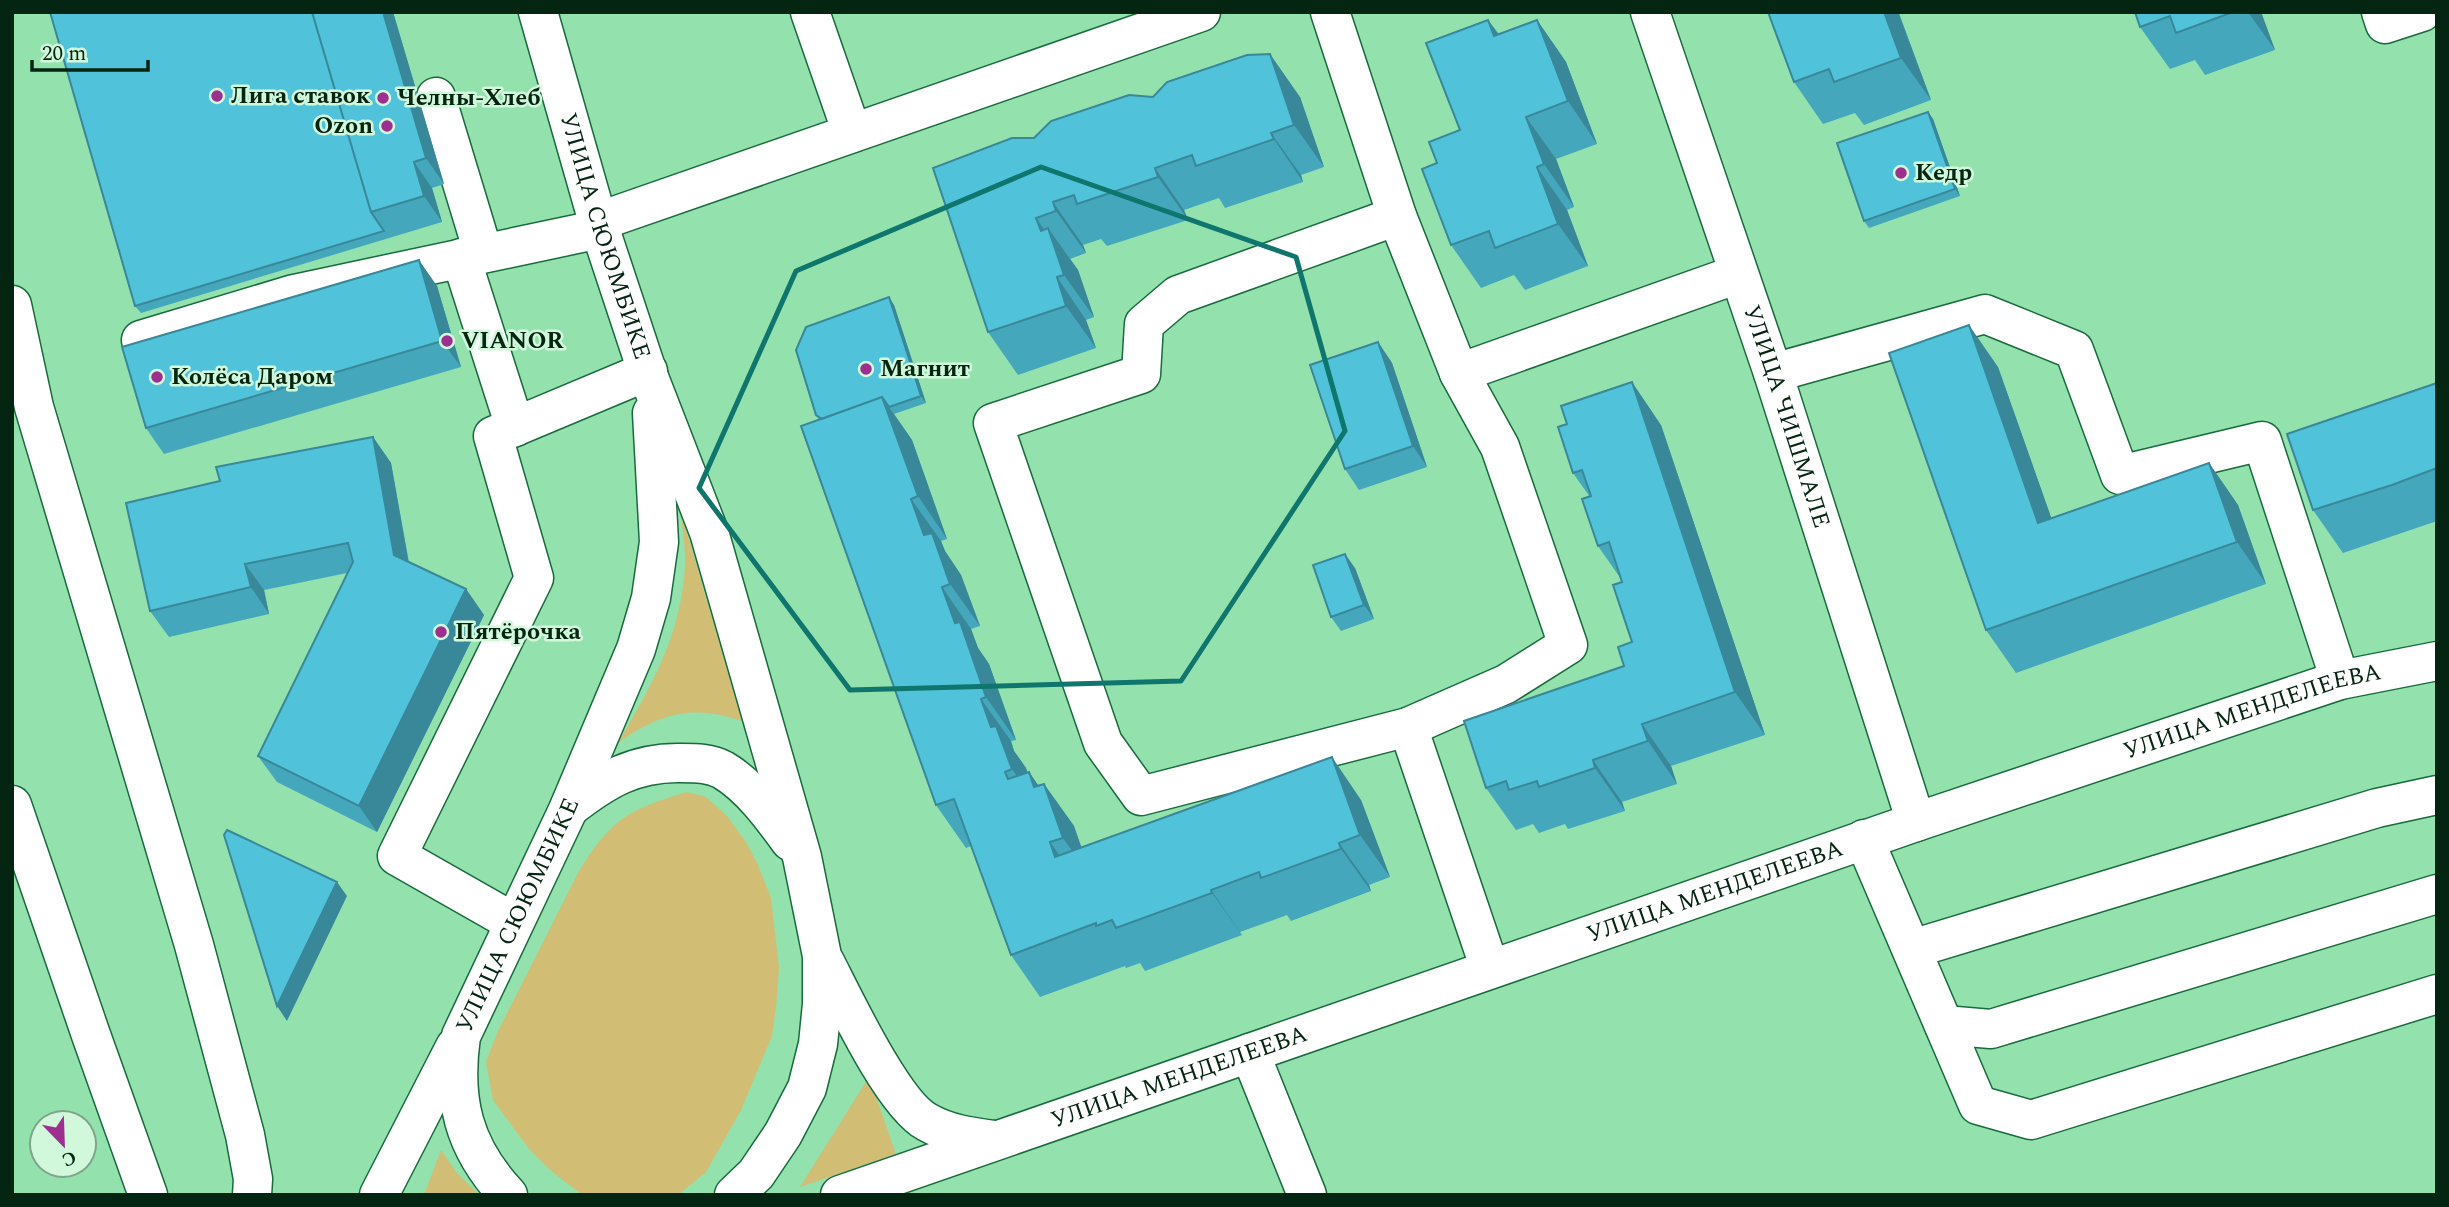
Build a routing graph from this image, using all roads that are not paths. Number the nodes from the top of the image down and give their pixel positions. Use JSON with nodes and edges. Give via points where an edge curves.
{"nodes":[{"id":1,"x":538,"y":12,"type":"edge"},
{"id":2,"x":810,"y":12,"type":"edge"},
{"id":3,"x":1201,"y":12,"type":"edge"},
{"id":4,"x":1330,"y":12,"type":"edge"},
{"id":5,"x":1650,"y":12,"type":"edge"},
{"id":6,"x":2381,"y":12,"type":"edge"},
{"id":7,"x":2422,"y":12,"type":"edge"},
{"id":8,"x":436,"y":97,"type":"dead end"},
{"id":9,"x":852,"y":133,"type":"junction"},
{"id":10,"x":1397,"y":216,"type":"junction"},
{"id":11,"x":599,"y":226,"type":"junction"},
{"id":12,"x":472,"y":255,"type":"junction"},
{"id":13,"x":1738,"y":274,"type":"junction"},
{"id":14,"x":12,"y":305,"type":"edge"},
{"id":15,"x":141,"y":340,"type":"edge"},
{"id":16,"x":1459,"y":373,"type":"junction"},
{"id":17,"x":1773,"y":373,"type":"junction"},
{"id":18,"x":649,"y":376,"type":"junction"},
{"id":19,"x":515,"y":427,"type":"junction"},
{"id":20,"x":2437,"y":661,"type":"edge"},
{"id":21,"x":2340,"y":680,"type":"junction"},
{"id":22,"x":1408,"y":727,"type":"junction"},
{"id":23,"x":2437,"y":795,"type":"edge"},
{"id":24,"x":12,"y":805,"type":"edge"},
{"id":25,"x":568,"y":810,"type":"junction"},
{"id":26,"x":1916,"y":821,"type":"junction"},
{"id":27,"x":1864,"y":839,"type":"junction"},
{"id":28,"x":802,"y":857,"type":"junction"},
{"id":29,"x":2437,"y":894,"type":"edge"},
{"id":30,"x":513,"y":922,"type":"junction"},
{"id":31,"x":1912,"y":949,"type":"junction"},
{"id":32,"x":822,"y":956,"type":"junction"},
{"id":33,"x":1490,"y":969,"type":"junction"},
{"id":34,"x":2437,"y":994,"type":"edge"},
{"id":35,"x":1944,"y":1025,"type":"junction"},
{"id":36,"x":461,"y":1036,"type":"junction"},
{"id":37,"x":1250,"y":1053,"type":"junction"},
{"id":38,"x":997,"y":1141,"type":"junction"},
{"id":39,"x":148,"y":1195,"type":"edge"},
{"id":40,"x":252,"y":1195,"type":"edge"},
{"id":41,"x":379,"y":1195,"type":"edge"},
{"id":42,"x":508,"y":1195,"type":"edge"},
{"id":43,"x":734,"y":1195,"type":"edge"},
{"id":44,"x":840,"y":1195,"type":"edge"},
{"id":45,"x":1307,"y":1195,"type":"edge"}],
"edges":[{"from":1,"to":11,"type":"street","name":"УЛИЦА СЮЮМБИКЕ"},
{"from":2,"to":9,"type":"street"},
{"from":3,"to":9,"type":"street"},
{"from":4,"to":10,"type":"street"},
{"from":5,"to":13,"type":"street","name":"УЛИЦА ЧИШМАЛЕ"},
{"from":6,"to":7,"type":"street","via":[[2385,24]]},
{"from":8,"to":12,"type":"street"},
{"from":9,"to":11,"type":"street"},
{"from":10,"to":16,"type":"street"},
{"from":10,"to":22,"type":"street","via":[[1178,295],[1144,324],[1141,374],[993,423],[1103,743],[1141,796]]},
{"from":11,"to":12,"type":"street"},
{"from":11,"to":18,"type":"street","name":"УЛИЦА СЮЮМБИКЕ"},
{"from":12,"to":15,"type":"street","via":[[301,278]]},
{"from":12,"to":19,"type":"street"},
{"from":13,"to":16,"type":"street"},
{"from":13,"to":17,"type":"street","name":"УЛИЦА ЧИШМАЛЕ"},
{"from":14,"to":40,"type":"street","via":[[38,421],[194,945],[245,1135]]},
{"from":16,"to":22,"type":"street","via":[[1500,447],[1568,645],[1506,684]]},
{"from":17,"to":21,"type":"street","via":[[1985,314],[2074,350],[2120,475],[2262,441]]},
{"from":17,"to":26,"type":"street","name":"УЛИЦА ЧИШМАЛЕ"},
{"from":18,"to":19,"type":"street"},
{"from":18,"to":25,"type":"street","via":[[659,542],[651,598],[636,649]]},
{"from":18,"to":28,"type":"street","via":[[709,532]]},
{"from":19,"to":30,"type":"street","via":[[493,436],[534,578],[397,856]]},
{"from":20,"to":21,"type":"street","name":"УЛИЦА МЕНДЕЛЕЕВА"},
{"from":21,"to":26,"type":"street","name":"УЛИЦА МЕНДЕЛЕЕВА"},
{"from":22,"to":33,"type":"street"},
{"from":23,"to":31,"type":"street","via":[[2377,808]]},
{"from":24,"to":39,"type":"street"},
{"from":25,"to":28,"type":"street","name":"УЛИЦА СЮЮМБИКЕ","via":[[622,772],[666,762],[712,765],[751,794]]},
{"from":25,"to":30,"type":"street","name":"УЛИЦА СЮЮМБИКЕ"},
{"from":26,"to":27,"type":"street","name":"УЛИЦА МЕНДЕЛЕЕВА"},
{"from":27,"to":31,"type":"street"},
{"from":27,"to":33,"type":"street","name":"УЛИЦА МЕНДЕЛЕЕВА"},
{"from":28,"to":32,"type":"street","name":"УЛИЦА СЮЮМБИКЕ"},
{"from":29,"to":35,"type":"street","via":[[1991,1029]]},
{"from":30,"to":36,"type":"street","name":"УЛИЦА СЮЮМБИКЕ"},
{"from":31,"to":35,"type":"street"},
{"from":32,"to":38,"type":"street","via":[[891,1082],[924,1121],[952,1134]]},
{"from":32,"to":43,"type":"street","name":"УЛИЦА СЮЮМБИКЕ","via":[[818,1044],[807,1088],[756,1174]]},
{"from":33,"to":37,"type":"street","name":"УЛИЦА МЕНДЕЛЕЕВА"},
{"from":34,"to":35,"type":"street","via":[[2031,1119],[1979,1105]]},
{"from":36,"to":41,"type":"street"},
{"from":36,"to":42,"type":"street","name":"УЛИЦА СЮЮМБИКЕ","via":[[456,1071],[464,1124],[480,1161]]},
{"from":37,"to":38,"type":"street","name":"УЛИЦА МЕНДЕЛЕЕВА"},
{"from":37,"to":45,"type":"street"},
{"from":38,"to":44,"type":"street","name":"УЛИЦА МЕНДЕЛЕЕВА"}]}
